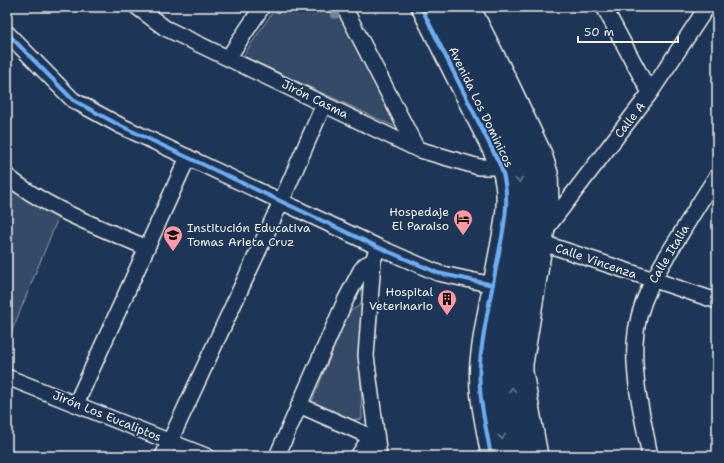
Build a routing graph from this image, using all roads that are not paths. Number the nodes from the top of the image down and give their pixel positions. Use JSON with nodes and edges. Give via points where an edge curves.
{"nodes":[{"id":1,"x":137,"y":7,"type":"edge"},
{"id":2,"x":262,"y":7,"type":"edge"},
{"id":3,"x":344,"y":7,"type":"edge"},
{"id":4,"x":421,"y":7,"type":"edge"},
{"id":5,"x":457,"y":7,"type":"edge"},
{"id":6,"x":470,"y":7,"type":"edge"},
{"id":7,"x":604,"y":7,"type":"edge"},
{"id":8,"x":707,"y":7,"type":"edge"},
{"id":9,"x":434,"y":11,"type":"edge"},
{"id":10,"x":7,"y":33,"type":"edge"},
{"id":11,"x":228,"y":58,"type":"junction"},
{"id":12,"x":510,"y":86,"type":"junction"},
{"id":13,"x":650,"y":93,"type":"junction"},
{"id":14,"x":324,"y":104,"type":"junction"},
{"id":15,"x":513,"y":116,"type":"junction"},
{"id":16,"x":417,"y":149,"type":"junction"},
{"id":17,"x":188,"y":157,"type":"junction"},
{"id":18,"x":501,"y":166,"type":"junction"},
{"id":19,"x":7,"y":176,"type":"edge"},
{"id":20,"x":714,"y":184,"type":"edge"},
{"id":21,"x":282,"y":202,"type":"junction"},
{"id":22,"x":544,"y":236,"type":"junction"},
{"id":23,"x":147,"y":248,"type":"junction"},
{"id":24,"x":375,"y":254,"type":"junction"},
{"id":25,"x":652,"y":280,"type":"junction"},
{"id":26,"x":493,"y":285,"type":"junction"},
{"id":27,"x":717,"y":301,"type":"edge"},
{"id":28,"x":487,"y":321,"type":"junction"},
{"id":29,"x":497,"y":343,"type":"junction"},
{"id":30,"x":7,"y":376,"type":"edge"},
{"id":31,"x":76,"y":404,"type":"junction"},
{"id":32,"x":299,"y":405,"type":"junction"},
{"id":33,"x":529,"y":405,"type":"junction"},
{"id":34,"x":373,"y":434,"type":"junction"},
{"id":35,"x":170,"y":441,"type":"junction"},
{"id":36,"x":523,"y":448,"type":"edge"},
{"id":37,"x":163,"y":456,"type":"edge"},
{"id":38,"x":206,"y":456,"type":"edge"},
{"id":39,"x":277,"y":456,"type":"edge"},
{"id":40,"x":358,"y":456,"type":"edge"},
{"id":41,"x":379,"y":456,"type":"edge"},
{"id":42,"x":492,"y":456,"type":"edge"},
{"id":43,"x":505,"y":456,"type":"edge"},
{"id":44,"x":538,"y":456,"type":"edge"},
{"id":45,"x":650,"y":456,"type":"edge"}],
"edges":[{"from":1,"to":11,"type":"street","name":"Jirón Casma","via":[[165,28]]},
{"from":2,"to":11,"type":"street"},
{"from":3,"to":16,"type":"street"},
{"from":4,"to":18,"type":"street","name":"Avenida Los Dominicos"},
{"from":5,"to":15,"type":"main road","name":"Avenida Los Dominicos"},
{"from":6,"to":12,"type":"street"},
{"from":7,"to":13,"type":"street"},
{"from":8,"to":13,"type":"street","name":"Calle A"},
{"from":9,"to":29,"type":"main road","name":"Avenida Los Dominicos","one_way":true,"via":[[514,161],[519,181],[520,216]]},
{"from":10,"to":17,"type":"street","via":[[73,100],[118,125]]},
{"from":11,"to":14,"type":"street","name":"Jirón Casma"},
{"from":12,"to":15,"type":"main road"},
{"from":12,"to":22,"type":"street","via":[[542,154],[548,173],[549,204]]},
{"from":13,"to":22,"type":"street","name":"Calle A"},
{"from":14,"to":16,"type":"street","name":"Jirón Casma"},
{"from":14,"to":21,"type":"street"},
{"from":36,"to":15,"type":"main road","name":"Avenida Los Dominicos","one_way":true,"via":[[511,366],[538,198],[532,163]]},
{"from":16,"to":18,"type":"street","name":"Jirón Casma","via":[[480,167]]},
{"from":17,"to":21,"type":"street"},
{"from":17,"to":23,"type":"street"},
{"from":18,"to":26,"type":"street","name":"Avenida Los Dominicos","via":[[507,190],[507,211]]},
{"from":19,"to":23,"type":"street","via":[[47,204]]},
{"from":20,"to":25,"type":"street","name":"Calle Italia"},
{"from":21,"to":24,"type":"street"},
{"from":21,"to":35,"type":"street"},
{"from":22,"to":25,"type":"street","name":"Calle Vincenza"},
{"from":22,"to":33,"type":"street","via":[[523,364]]},
{"from":23,"to":31,"type":"street"},
{"from":24,"to":26,"type":"street","via":[[438,273]]},
{"from":24,"to":32,"type":"street","via":[[358,274]]},
{"from":24,"to":34,"type":"street","via":[[366,356]]},
{"from":25,"to":27,"type":"street","name":"Calle Vincenza"},
{"from":25,"to":45,"type":"street","name":"Calle Italia","via":[[638,316],[635,342],[637,388]]},
{"from":26,"to":28,"type":"street","name":"Avenida Los Dominicos"},
{"from":28,"to":29,"type":"main road"},
{"from":28,"to":42,"type":"street","name":"Avenida Los Dominicos","via":[[479,374]]},
{"from":29,"to":43,"type":"main road","name":"Avenida Los Dominicos","one_way":true,"via":[[492,382]]},
{"from":30,"to":31,"type":"street","name":"Jirón Los Eucaliptos"},
{"from":31,"to":35,"type":"street","name":"Jirón Los Eucaliptos"},
{"from":32,"to":34,"type":"street"},
{"from":32,"to":39,"type":"street"},
{"from":33,"to":36,"type":"main road"},
{"from":33,"to":44,"type":"street"},
{"from":34,"to":40,"type":"street"},
{"from":34,"to":41,"type":"street"},
{"from":35,"to":37,"type":"street"},
{"from":35,"to":38,"type":"street","name":"Jirón Los Eucaliptos"}]}
